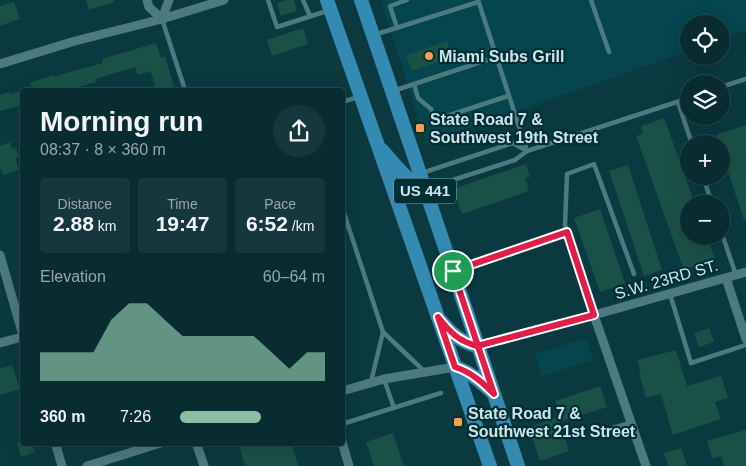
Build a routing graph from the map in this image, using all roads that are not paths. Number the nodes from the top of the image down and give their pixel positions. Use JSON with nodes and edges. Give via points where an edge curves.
{"nodes":[{"id":1,"x":147,"y":0,"type":"edge"},
{"id":2,"x":169,"y":0,"type":"edge"},
{"id":3,"x":224,"y":0,"type":"edge"},
{"id":4,"x":268,"y":0,"type":"edge"},
{"id":5,"x":303,"y":0,"type":"edge"},
{"id":6,"x":361,"y":0,"type":"edge"},
{"id":7,"x":407,"y":0,"type":"edge"},
{"id":8,"x":591,"y":0,"type":"edge"},
{"id":9,"x":478,"y":1,"type":"edge"},
{"id":10,"x":329,"y":5,"type":"edge"},
{"id":11,"x":310,"y":16,"type":"junction"},
{"id":12,"x":162,"y":19,"type":"junction"},
{"id":13,"x":396,"y":28,"type":"junction"},
{"id":14,"x":373,"y":35,"type":"junction"},
{"id":15,"x":609,"y":52,"type":"dead end"},
{"id":16,"x":496,"y":56,"type":"junction"},
{"id":17,"x":0,"y":64,"type":"edge"},
{"id":18,"x":746,"y":79,"type":"edge"},
{"id":19,"x":414,"y":84,"type":"junction"},
{"id":20,"x":730,"y":84,"type":"edge"},
{"id":21,"x":184,"y":88,"type":"edge"},
{"id":22,"x":392,"y":92,"type":"junction"},
{"id":23,"x":361,"y":96,"type":"junction"},
{"id":24,"x":508,"y":96,"type":"junction"},
{"id":25,"x":345,"y":101,"type":"edge"},
{"id":26,"x":678,"y":102,"type":"joint"},
{"id":27,"x":689,"y":135,"type":"edge"},
{"id":28,"x":378,"y":146,"type":"junction"},
{"id":29,"x":527,"y":151,"type":"junction"},
{"id":30,"x":419,"y":174,"type":"junction"},
{"id":31,"x":424,"y":189,"type":"junction"},
{"id":32,"x":345,"y":216,"type":"edge"},
{"id":33,"x":567,"y":232,"type":"junction"},
{"id":34,"x":726,"y":245,"type":"edge"},
{"id":35,"x":0,"y":255,"type":"edge"},
{"id":36,"x":453,"y":271,"type":"junction"},
{"id":37,"x":746,"y":272,"type":"edge"},
{"id":38,"x":634,"y":274,"type":"dead end"},
{"id":39,"x":736,"y":275,"type":"junction"},
{"id":40,"x":726,"y":278,"type":"junction"},
{"id":41,"x":670,"y":294,"type":"junction"},
{"id":42,"x":594,"y":315,"type":"junction"},
{"id":43,"x":438,"y":317,"type":"junction"},
{"id":44,"x":20,"y":325,"type":"edge"},
{"id":45,"x":384,"y":332,"type":"junction"},
{"id":46,"x":20,"y":338,"type":"edge"},
{"id":47,"x":746,"y":339,"type":"edge"},
{"id":48,"x":0,"y":343,"type":"edge"},
{"id":49,"x":746,"y":345,"type":"edge"},
{"id":50,"x":477,"y":346,"type":"junction"},
{"id":51,"x":455,"y":367,"type":"junction"},
{"id":52,"x":425,"y":372,"type":"junction"},
{"id":53,"x":384,"y":379,"type":"junction"},
{"id":54,"x":370,"y":383,"type":"junction"},
{"id":55,"x":345,"y":390,"type":"edge"},
{"id":56,"x":440,"y":393,"type":"dead end"},
{"id":57,"x":494,"y":394,"type":"junction"},
{"id":58,"x":394,"y":408,"type":"junction"},
{"id":59,"x":345,"y":423,"type":"edge"},
{"id":60,"x":630,"y":423,"type":"junction"},
{"id":61,"x":599,"y":432,"type":"dead end"},
{"id":62,"x":56,"y":446,"type":"edge"},
{"id":63,"x":151,"y":446,"type":"edge"},
{"id":64,"x":197,"y":446,"type":"edge"},
{"id":65,"x":343,"y":446,"type":"edge"},
{"id":66,"x":487,"y":464,"type":"edge"},
{"id":67,"x":62,"y":466,"type":"edge"},
{"id":68,"x":87,"y":466,"type":"edge"},
{"id":69,"x":204,"y":466,"type":"edge"},
{"id":70,"x":349,"y":466,"type":"edge"},
{"id":71,"x":518,"y":466,"type":"edge"},
{"id":72,"x":646,"y":466,"type":"edge"}],
"edges":[{"from":1,"to":12,"type":"street","via":[[149,7]]},
{"from":2,"to":12,"type":"street"},
{"from":3,"to":12,"type":"street"},
{"from":4,"to":11,"type":"lane","via":[[277,27]]},
{"from":5,"to":11,"type":"lane"},
{"from":6,"to":14,"type":"main road","number":"US 441"},
{"from":7,"to":13,"type":"lane","via":[[390,6]]},
{"from":8,"to":15,"type":"lane"},
{"from":9,"to":13,"type":"lane"},
{"from":9,"to":16,"type":"lane"},
{"from":10,"to":11,"type":"lane"},
{"from":10,"to":23,"type":"main road","number":"US 441"},
{"from":12,"to":17,"type":"street"},
{"from":12,"to":21,"type":"lane"},
{"from":13,"to":14,"type":"lane"},
{"from":14,"to":22,"type":"main road","number":"US 441"},
{"from":16,"to":19,"type":"lane"},
{"from":16,"to":24,"type":"lane"},
{"from":18,"to":20,"type":"lane"},
{"from":19,"to":22,"type":"lane"},
{"from":19,"to":24,"type":"lane","via":[[418,98],[432,110],[435,120]]},
{"from":22,"to":30,"type":"main road","number":"US 441"},
{"from":23,"to":25,"type":"lane"},
{"from":23,"to":28,"type":"main road","number":"US 441"},
{"from":24,"to":29,"type":"lane"},
{"from":26,"to":27,"type":"lane"},
{"from":26,"to":29,"type":"lane"},
{"from":28,"to":31,"type":"main road","via":[[415,185]]},
{"from":28,"to":43,"type":"main road","number":"US 441"},
{"from":29,"to":30,"type":"lane","via":[[514,143]]},
{"from":29,"to":31,"type":"lane","via":[[516,160]]},
{"from":30,"to":31,"type":"main road","number":"US 441"},
{"from":31,"to":36,"type":"main road","number":"US 441"},
{"from":32,"to":45,"type":"lane"},
{"from":33,"to":36,"type":"lane"},
{"from":33,"to":38,"type":"lane","via":[[567,174],[594,164]]},
{"from":33,"to":42,"type":"lane"},
{"from":34,"to":39,"type":"lane"},
{"from":35,"to":44,"type":"street"},
{"from":36,"to":50,"type":"main road","number":"US 441"},
{"from":37,"to":39,"type":"street","name":"S.W. 23RD ST."},
{"from":39,"to":40,"type":"street","name":"S.W. 23RD ST."},
{"from":40,"to":41,"type":"street","name":"S.W. 23RD ST."},
{"from":40,"to":47,"type":"street"},
{"from":41,"to":42,"type":"street","name":"S.W. 23RD ST."},
{"from":41,"to":49,"type":"lane","via":[[691,363]]},
{"from":42,"to":50,"type":"street","name":"S.W. 23RD ST."},
{"from":42,"to":60,"type":"street"},
{"from":43,"to":50,"type":"main road","via":[[458,339]]},
{"from":43,"to":51,"type":"main road","number":"US 441"},
{"from":45,"to":52,"type":"lane"},
{"from":45,"to":54,"type":"lane"},
{"from":46,"to":48,"type":"street"},
{"from":50,"to":57,"type":"main road","number":"US 441"},
{"from":51,"to":52,"type":"street"},
{"from":51,"to":57,"type":"main road","via":[[473,375]]},
{"from":51,"to":66,"type":"main road","number":"US 441"},
{"from":52,"to":53,"type":"street"},
{"from":53,"to":54,"type":"street"},
{"from":53,"to":58,"type":"lane"},
{"from":54,"to":55,"type":"street"},
{"from":56,"to":58,"type":"lane"},
{"from":57,"to":71,"type":"main road","number":"US 441"},
{"from":58,"to":59,"type":"lane"},
{"from":60,"to":61,"type":"lane"},
{"from":60,"to":72,"type":"street"},
{"from":62,"to":67,"type":"street"},
{"from":63,"to":68,"type":"street"},
{"from":64,"to":69,"type":"street"},
{"from":65,"to":70,"type":"street"}]}
